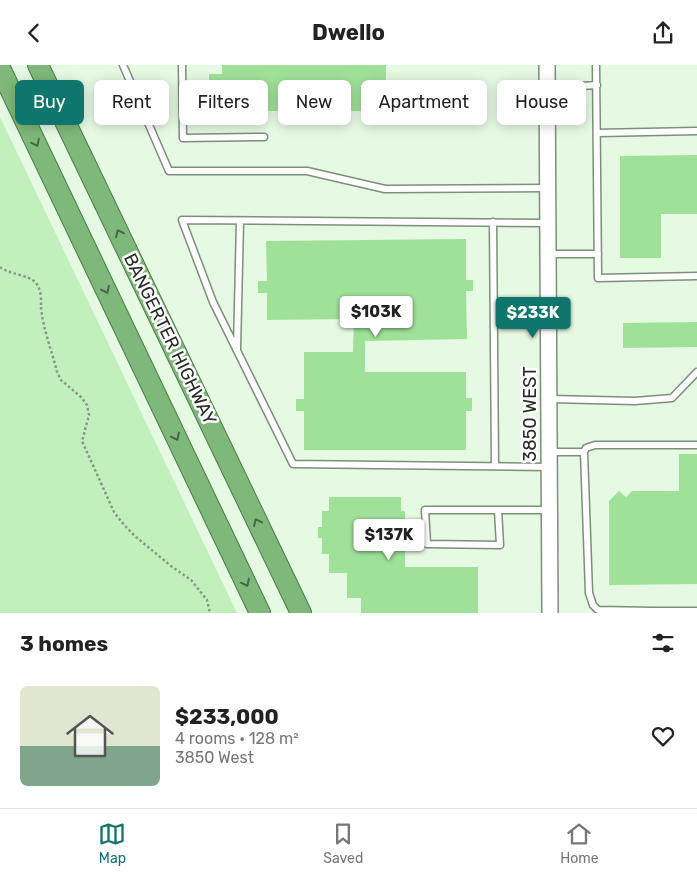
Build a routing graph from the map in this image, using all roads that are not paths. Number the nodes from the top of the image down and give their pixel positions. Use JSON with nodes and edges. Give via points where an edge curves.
{"nodes":[{"id":1,"x":38,"y":65,"type":"edge"},
{"id":2,"x":122,"y":65,"type":"edge"},
{"id":3,"x":182,"y":65,"type":"edge"},
{"id":4,"x":547,"y":65,"type":"edge"},
{"id":5,"x":596,"y":65,"type":"edge"},
{"id":6,"x":0,"y":67,"type":"edge"},
{"id":7,"x":547,"y":80,"type":"edge"},
{"id":8,"x":586,"y":85,"type":"edge"},
{"id":9,"x":597,"y":85,"type":"junction"},
{"id":10,"x":547,"y":125,"type":"edge"},
{"id":11,"x":697,"y":131,"type":"edge"},
{"id":12,"x":597,"y":133,"type":"junction"},
{"id":13,"x":264,"y":137,"type":"dead end"},
{"id":14,"x":548,"y":188,"type":"junction"},
{"id":15,"x":240,"y":221,"type":"junction"},
{"id":16,"x":493,"y":222,"type":"junction"},
{"id":17,"x":548,"y":223,"type":"junction"},
{"id":18,"x":548,"y":254,"type":"junction"},
{"id":19,"x":598,"y":254,"type":"junction"},
{"id":20,"x":697,"y":276,"type":"edge"},
{"id":21,"x":237,"y":351,"type":"junction"},
{"id":22,"x":697,"y":372,"type":"edge"},
{"id":23,"x":548,"y":399,"type":"junction"},
{"id":24,"x":697,"y":445,"type":"edge"},
{"id":25,"x":584,"y":452,"type":"junction"},
{"id":26,"x":549,"y":459,"type":"junction"},
{"id":27,"x":495,"y":466,"type":"junction"},
{"id":28,"x":498,"y":510,"type":"junction"},
{"id":29,"x":549,"y":510,"type":"junction"},
{"id":30,"x":697,"y":611,"type":"edge"},
{"id":31,"x":652,"y":612,"type":"edge"},
{"id":32,"x":260,"y":613,"type":"edge"},
{"id":33,"x":301,"y":613,"type":"edge"},
{"id":34,"x":550,"y":613,"type":"edge"}],
"edges":[{"from":33,"to":1,"type":"highway","name":"BANGERTER HIGHWAY","one_way":true},
{"from":2,"to":14,"type":"lane","via":[[169,171],[307,171],[385,189]]},
{"from":3,"to":13,"type":"lane","via":[[183,138]]},
{"from":4,"to":7,"type":"street","name":"3850 WEST"},
{"from":5,"to":9,"type":"lane"},
{"from":6,"to":32,"type":"highway","name":"BANGERTER HIGHWAY","one_way":true},
{"from":8,"to":9,"type":"lane"},
{"from":9,"to":12,"type":"lane"},
{"from":10,"to":14,"type":"street","name":"3850 WEST"},
{"from":11,"to":12,"type":"lane"},
{"from":12,"to":19,"type":"lane"},
{"from":14,"to":17,"type":"street","name":"3850 WEST"},
{"from":15,"to":16,"type":"lane"},
{"from":15,"to":21,"type":"lane"},
{"from":15,"to":21,"type":"lane","via":[[182,220],[213,302]]},
{"from":16,"to":17,"type":"lane"},
{"from":16,"to":27,"type":"lane"},
{"from":17,"to":18,"type":"street","name":"3850 WEST"},
{"from":18,"to":19,"type":"lane"},
{"from":18,"to":23,"type":"street","name":"3850 WEST"},
{"from":19,"to":20,"type":"lane","via":[[598,278]]},
{"from":21,"to":27,"type":"lane","via":[[293,464]]},
{"from":22,"to":23,"type":"lane","via":[[672,397],[635,401]]},
{"from":23,"to":26,"type":"street","name":"3850 WEST"},
{"from":24,"to":25,"type":"lane","via":[[595,445]]},
{"from":25,"to":26,"type":"lane"},
{"from":25,"to":31,"type":"lane","via":[[589,593],[593,605],[598,610]]},
{"from":26,"to":27,"type":"lane"},
{"from":26,"to":29,"type":"street","name":"3850 WEST"},
{"from":28,"to":28,"type":"lane","via":[[425,510],[427,544],[500,545]]},
{"from":28,"to":29,"type":"lane"},
{"from":29,"to":34,"type":"street","name":"3850 WEST"},
{"from":30,"to":31,"type":"lane"}]}
